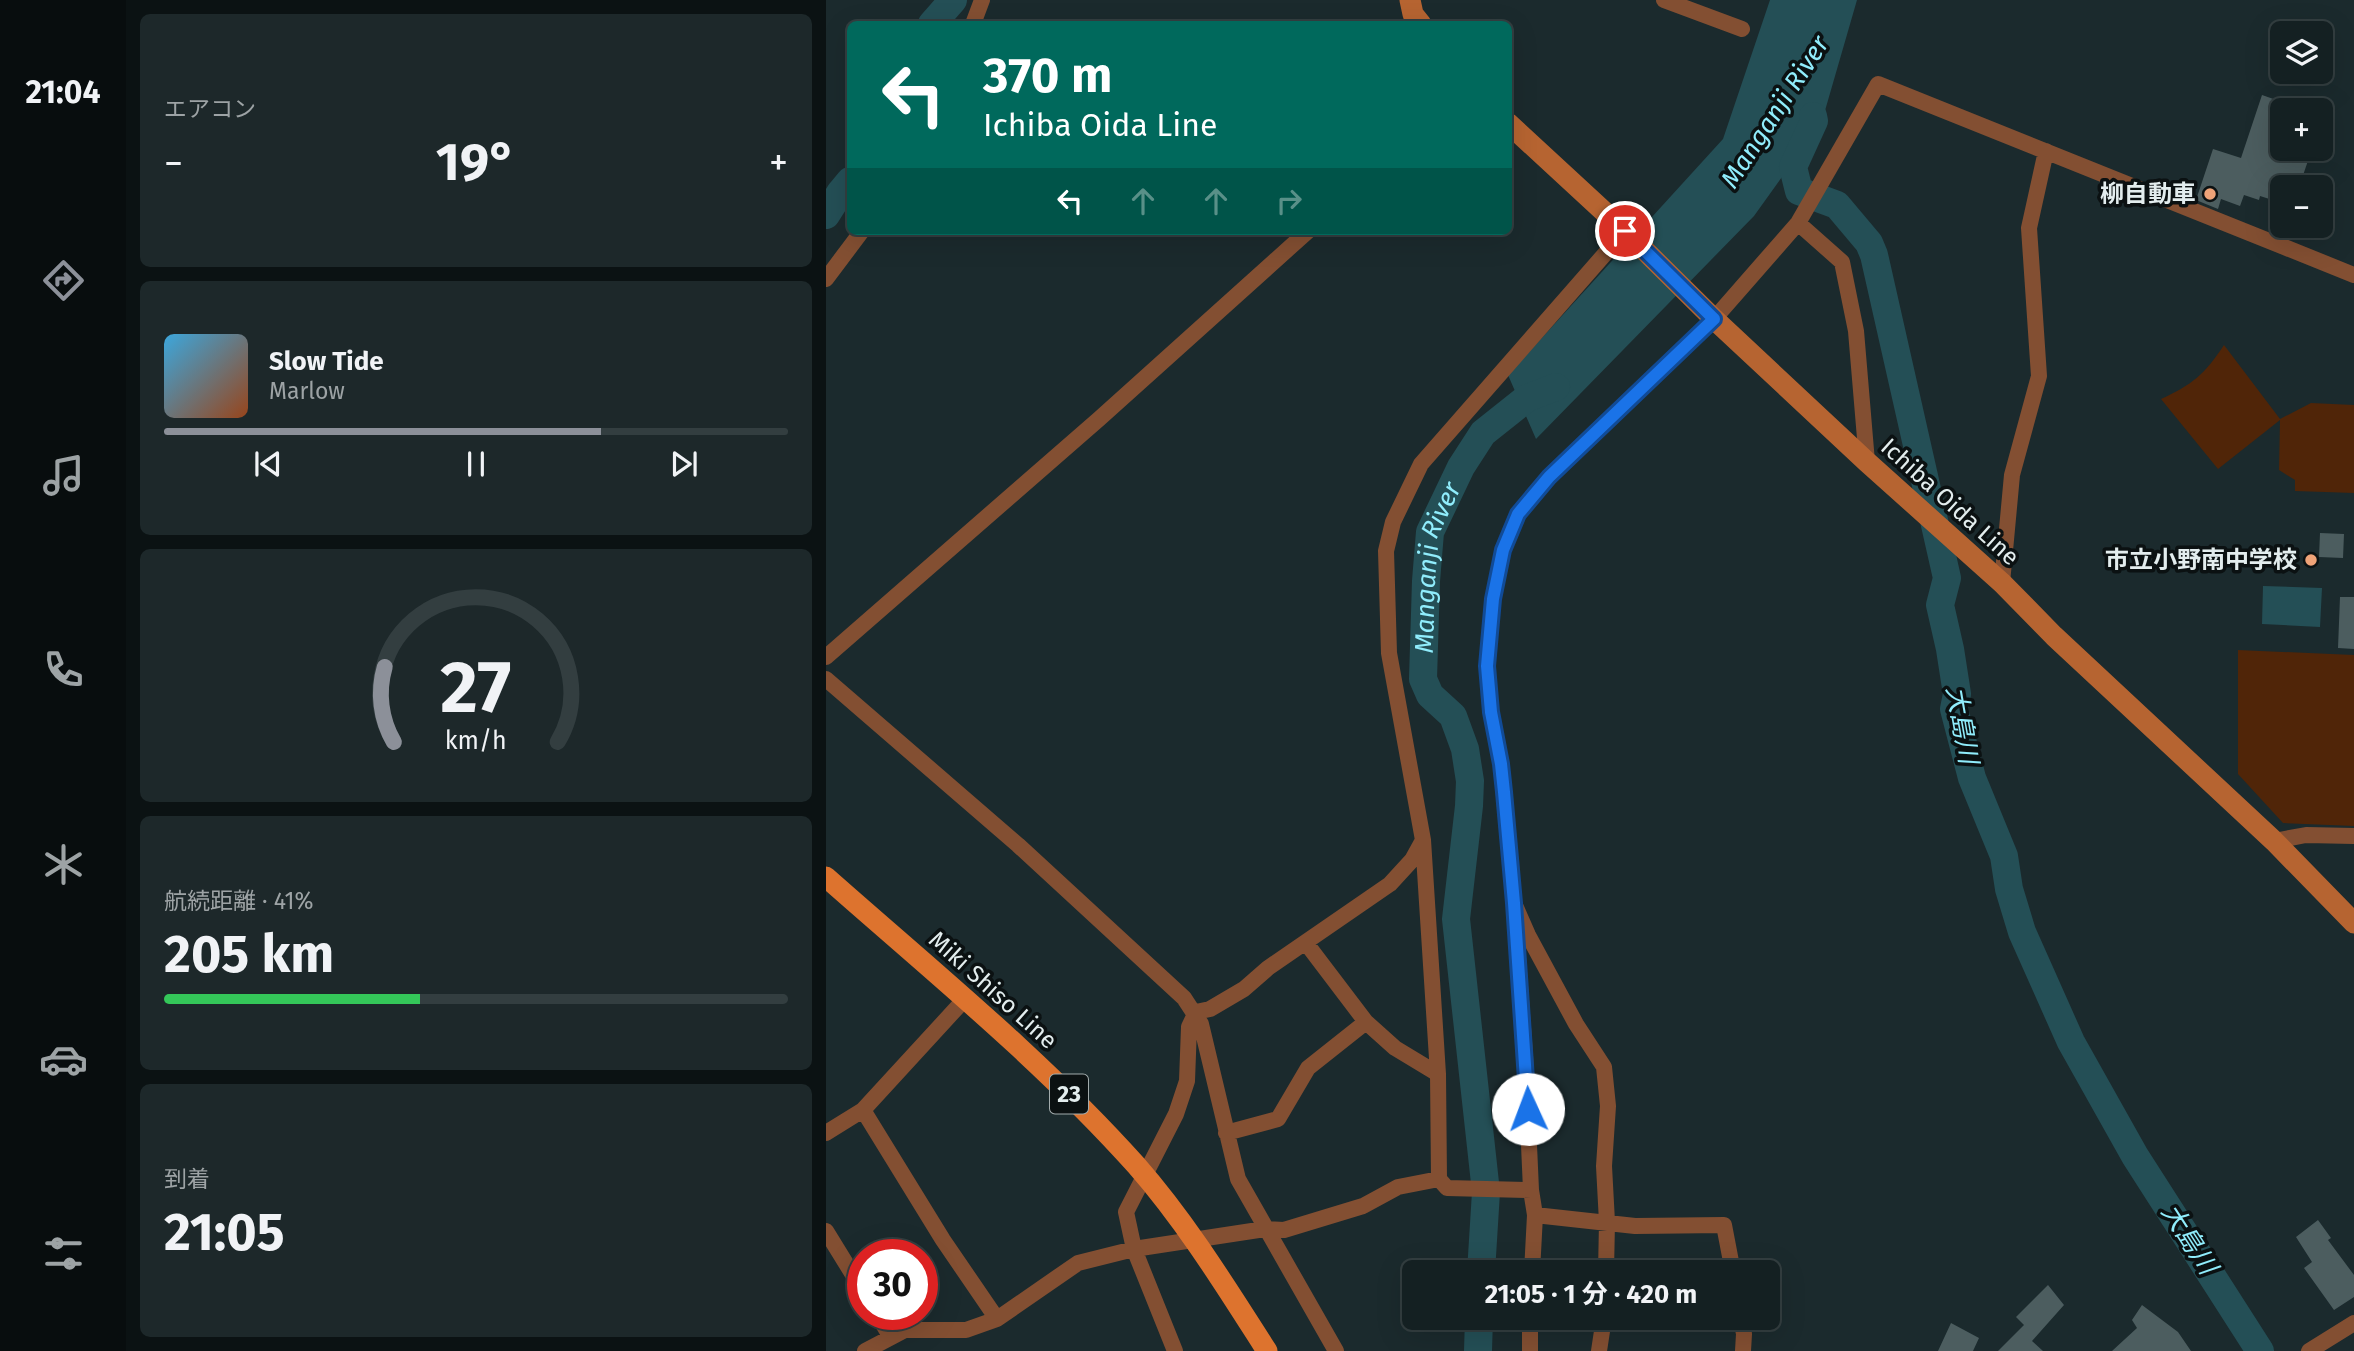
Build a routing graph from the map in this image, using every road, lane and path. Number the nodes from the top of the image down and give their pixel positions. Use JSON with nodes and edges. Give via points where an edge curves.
{"nodes":[{"id":1,"x":982,"y":0,"type":"edge"},
{"id":2,"x":1410,"y":0,"type":"edge"},
{"id":3,"x":1664,"y":0,"type":"edge"},
{"id":4,"x":974,"y":21,"type":"edge"},
{"id":5,"x":1419,"y":21,"type":"edge"},
{"id":6,"x":1741,"y":29,"type":"dead end"},
{"id":7,"x":1512,"y":127,"type":"edge"},
{"id":8,"x":2046,"y":152,"type":"junction"},
{"id":9,"x":1798,"y":223,"type":"junction"},
{"id":10,"x":859,"y":235,"type":"edge"},
{"id":11,"x":1304,"y":235,"type":"edge"},
{"id":12,"x":1630,"y":236,"type":"junction"},
{"id":13,"x":2354,"y":275,"type":"edge"},
{"id":14,"x":826,"y":279,"type":"edge"},
{"id":15,"x":1710,"y":315,"type":"junction"},
{"id":16,"x":1867,"y":462,"type":"junction"},
{"id":17,"x":2002,"y":583,"type":"junction"},
{"id":18,"x":826,"y":657,"type":"edge"},
{"id":19,"x":826,"y":679,"type":"edge"},
{"id":20,"x":2354,"y":836,"type":"edge"},
{"id":21,"x":1423,"y":840,"type":"junction"},
{"id":22,"x":2274,"y":841,"type":"junction"},
{"id":23,"x":826,"y":877,"type":"edge"},
{"id":24,"x":1514,"y":903,"type":"junction"},
{"id":25,"x":2354,"y":923,"type":"edge"},
{"id":26,"x":1306,"y":943,"type":"junction"},
{"id":27,"x":964,"y":1000,"type":"junction"},
{"id":28,"x":1196,"y":1012,"type":"junction"},
{"id":29,"x":1366,"y":1022,"type":"junction"},
{"id":30,"x":1438,"y":1074,"type":"junction"},
{"id":31,"x":863,"y":1110,"type":"junction"},
{"id":32,"x":826,"y":1133,"type":"edge"},
{"id":33,"x":1226,"y":1133,"type":"junction"},
{"id":34,"x":1143,"y":1174,"type":"junction"},
{"id":35,"x":1443,"y":1184,"type":"junction"},
{"id":36,"x":1531,"y":1190,"type":"junction"},
{"id":37,"x":1535,"y":1215,"type":"junction"},
{"id":38,"x":1607,"y":1222,"type":"junction"},
{"id":39,"x":1265,"y":1229,"type":"junction"},
{"id":40,"x":826,"y":1231,"type":"edge"},
{"id":41,"x":1196,"y":1241,"type":"junction"},
{"id":42,"x":1134,"y":1250,"type":"junction"},
{"id":43,"x":1533,"y":1260,"type":"edge"},
{"id":44,"x":1606,"y":1260,"type":"edge"},
{"id":45,"x":1731,"y":1260,"type":"edge"},
{"id":46,"x":847,"y":1265,"type":"edge"},
{"id":47,"x":998,"y":1319,"type":"junction"},
{"id":48,"x":2354,"y":1323,"type":"edge"},
{"id":49,"x":886,"y":1330,"type":"edge"},
{"id":50,"x":1530,"y":1330,"type":"edge"},
{"id":51,"x":1602,"y":1330,"type":"edge"},
{"id":52,"x":1743,"y":1330,"type":"edge"},
{"id":53,"x":890,"y":1336,"type":"junction"},
{"id":54,"x":865,"y":1351,"type":"edge"},
{"id":55,"x":1175,"y":1351,"type":"edge"},
{"id":56,"x":1267,"y":1351,"type":"edge"},
{"id":57,"x":1336,"y":1351,"type":"edge"},
{"id":58,"x":1530,"y":1351,"type":"edge"},
{"id":59,"x":1599,"y":1351,"type":"edge"},
{"id":60,"x":1743,"y":1351,"type":"edge"},
{"id":61,"x":2309,"y":1351,"type":"edge"}],
"edges":[{"from":1,"to":4,"type":"street"},
{"from":2,"to":5,"type":"main road"},
{"from":3,"to":6,"type":"street"},
{"from":7,"to":12,"type":"main road","name":"Ichiba Oida Line"},
{"from":8,"to":9,"type":"street","via":[[1878,84]]},
{"from":8,"to":13,"type":"street"},
{"from":8,"to":17,"type":"street","via":[[2029,228],[2039,376],[2012,475]]},
{"from":9,"to":15,"type":"street"},
{"from":9,"to":16,"type":"street","via":[[1842,262],[1856,331]]},
{"from":10,"to":14,"type":"street"},
{"from":11,"to":18,"type":"street"},
{"from":12,"to":15,"type":"main road","name":"Ichiba Oida Line"},
{"from":12,"to":21,"type":"street","via":[[1421,464],[1394,522],[1386,551],[1389,653]]},
{"from":15,"to":16,"type":"main road","name":"Ichiba Oida Line"},
{"from":15,"to":24,"type":"street","via":[[1549,477],[1518,514],[1503,550],[1487,666]]},
{"from":16,"to":17,"type":"main road","name":"Ichiba Oida Line"},
{"from":17,"to":22,"type":"main road","name":"Ichiba Oida Line"},
{"from":19,"to":28,"type":"street","via":[[1018,845]]},
{"from":20,"to":22,"type":"street","via":[[2306,835]]},
{"from":21,"to":26,"type":"street","via":[[1390,884]]},
{"from":21,"to":30,"type":"street"},
{"from":22,"to":25,"type":"main road","name":"Ichiba Oida Line"},
{"from":23,"to":27,"type":"main road","name":"Miki Shiso Line","number":"23"},
{"from":24,"to":36,"type":"street"},
{"from":24,"to":38,"type":"street","via":[[1576,1024],[1604,1067]]},
{"from":26,"to":28,"type":"street","via":[[1244,989]]},
{"from":26,"to":29,"type":"street"},
{"from":27,"to":31,"type":"street"},
{"from":27,"to":34,"type":"main road","name":"Miki Shiso Line","number":"23","via":[[1061,1085]]},
{"from":28,"to":33,"type":"street"},
{"from":28,"to":34,"type":"street","via":[[1189,1027],[1187,1082],[1176,1114]]},
{"from":29,"to":30,"type":"street","via":[[1395,1048]]},
{"from":29,"to":33,"type":"street","via":[[1308,1068],[1278,1119]]},
{"from":30,"to":35,"type":"street"},
{"from":31,"to":32,"type":"street"},
{"from":31,"to":47,"type":"street"},
{"from":33,"to":39,"type":"street","via":[[1238,1179]]},
{"from":34,"to":41,"type":"main road","name":"Miki Shiso Line","number":"23"},
{"from":34,"to":42,"type":"street","via":[[1126,1212]]},
{"from":35,"to":36,"type":"street"},
{"from":35,"to":39,"type":"street","via":[[1398,1187],[1363,1206],[1284,1230]]},
{"from":36,"to":37,"type":"street"},
{"from":37,"to":38,"type":"street"},
{"from":37,"to":43,"type":"street"},
{"from":38,"to":44,"type":"street"},
{"from":38,"to":45,"type":"street","via":[[1724,1225]]},
{"from":39,"to":41,"type":"street"},
{"from":39,"to":57,"type":"street"},
{"from":40,"to":46,"type":"street"},
{"from":41,"to":42,"type":"street"},
{"from":41,"to":56,"type":"main road","name":"Miki Shiso Line","number":"23"},
{"from":42,"to":47,"type":"street","via":[[1079,1263]]},
{"from":42,"to":55,"type":"street"},
{"from":47,"to":53,"type":"street","via":[[966,1330],[905,1330]]},
{"from":48,"to":61,"type":"street"},
{"from":49,"to":53,"type":"street"},
{"from":50,"to":58,"type":"street"},
{"from":51,"to":59,"type":"street"},
{"from":52,"to":60,"type":"street"},
{"from":53,"to":54,"type":"street"}]}
